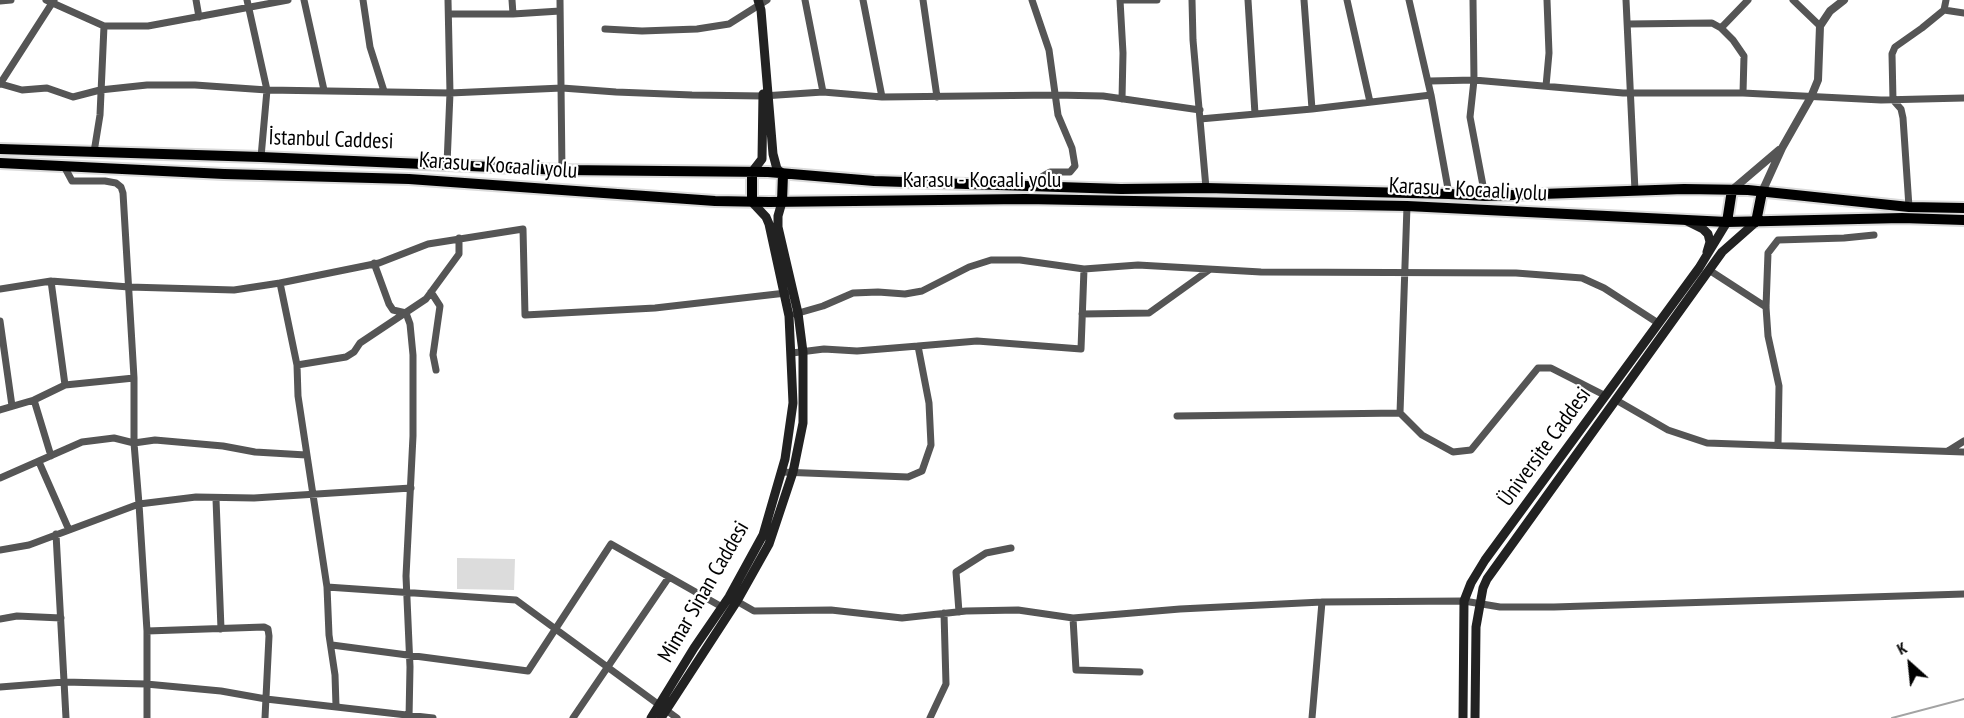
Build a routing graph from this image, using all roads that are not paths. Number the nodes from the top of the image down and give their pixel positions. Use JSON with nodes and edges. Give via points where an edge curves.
{"nodes":[{"id":1,"x":11,"y":0,"type":"edge"},
{"id":2,"x":196,"y":0,"type":"edge"},
{"id":3,"x":247,"y":0,"type":"edge"},
{"id":4,"x":288,"y":0,"type":"edge"},
{"id":5,"x":304,"y":0,"type":"edge"},
{"id":6,"x":363,"y":0,"type":"edge"},
{"id":7,"x":448,"y":0,"type":"edge"},
{"id":8,"x":512,"y":0,"type":"edge"},
{"id":9,"x":560,"y":0,"type":"edge"},
{"id":10,"x":805,"y":0,"type":"edge"},
{"id":11,"x":863,"y":0,"type":"edge"},
{"id":12,"x":923,"y":0,"type":"edge"},
{"id":13,"x":1032,"y":0,"type":"edge"},
{"id":14,"x":1120,"y":0,"type":"edge"},
{"id":15,"x":1157,"y":0,"type":"edge"},
{"id":16,"x":1191,"y":0,"type":"edge"},
{"id":17,"x":1248,"y":0,"type":"edge"},
{"id":18,"x":1304,"y":0,"type":"edge"},
{"id":19,"x":1347,"y":0,"type":"edge"},
{"id":20,"x":1409,"y":0,"type":"edge"},
{"id":21,"x":1473,"y":0,"type":"edge"},
{"id":22,"x":1547,"y":0,"type":"edge"},
{"id":23,"x":1626,"y":0,"type":"edge"},
{"id":24,"x":1748,"y":0,"type":"edge"},
{"id":25,"x":1793,"y":0,"type":"edge"},
{"id":26,"x":1844,"y":0,"type":"edge"},
{"id":27,"x":1946,"y":0,"type":"edge"},
{"id":28,"x":0,"y":1,"type":"edge"},
{"id":29,"x":51,"y":1,"type":"edge"},
{"id":30,"x":758,"y":3,"type":"edge"},
{"id":31,"x":249,"y":9,"type":"junction"},
{"id":32,"x":1944,"y":10,"type":"junction"},
{"id":33,"x":560,"y":11,"type":"junction"},
{"id":34,"x":1964,"y":13,"type":"edge"},
{"id":35,"x":448,"y":14,"type":"junction"},
{"id":36,"x":513,"y":14,"type":"junction"},
{"id":37,"x":198,"y":16,"type":"junction"},
{"id":38,"x":1628,"y":24,"type":"junction"},
{"id":39,"x":104,"y":26,"type":"junction"},
{"id":40,"x":1820,"y":26,"type":"junction"},
{"id":41,"x":1721,"y":28,"type":"junction"},
{"id":42,"x":605,"y":29,"type":"dead end"},
{"id":43,"x":1474,"y":80,"type":"junction"},
{"id":44,"x":1430,"y":81,"type":"junction"},
{"id":45,"x":1,"y":84,"type":"edge"},
{"id":46,"x":1546,"y":86,"type":"junction"},
{"id":47,"x":562,"y":88,"type":"junction"},
{"id":48,"x":100,"y":90,"type":"junction"},
{"id":49,"x":267,"y":90,"type":"junction"},
{"id":50,"x":324,"y":90,"type":"junction"},
{"id":51,"x":384,"y":92,"type":"junction"},
{"id":52,"x":823,"y":92,"type":"junction"},
{"id":53,"x":450,"y":93,"type":"junction"},
{"id":54,"x":1631,"y":93,"type":"junction"},
{"id":55,"x":1743,"y":93,"type":"junction"},
{"id":56,"x":766,"y":95,"type":"junction"},
{"id":57,"x":1055,"y":95,"type":"junction"},
{"id":58,"x":1431,"y":95,"type":"junction"},
{"id":59,"x":882,"y":97,"type":"junction"},
{"id":60,"x":937,"y":97,"type":"junction"},
{"id":61,"x":1811,"y":97,"type":"junction"},
{"id":62,"x":1964,"y":98,"type":"edge"},
{"id":63,"x":1122,"y":99,"type":"junction"},
{"id":64,"x":1893,"y":100,"type":"junction"},
{"id":65,"x":1370,"y":102,"type":"junction"},
{"id":66,"x":1312,"y":109,"type":"junction"},
{"id":67,"x":1200,"y":110,"type":"junction"},
{"id":68,"x":1255,"y":114,"type":"junction"},
{"id":69,"x":1200,"y":119,"type":"junction"},
{"id":70,"x":1782,"y":148,"type":"junction"},
{"id":71,"x":0,"y":149,"type":"edge"},
{"id":72,"x":94,"y":152,"type":"junction"},
{"id":73,"x":261,"y":157,"type":"junction"},
{"id":74,"x":0,"y":163,"type":"edge"},
{"id":75,"x":447,"y":164,"type":"junction"},
{"id":76,"x":64,"y":166,"type":"junction"},
{"id":77,"x":562,"y":171,"type":"junction"},
{"id":78,"x":752,"y":172,"type":"junction"},
{"id":79,"x":768,"y":172,"type":"joint"},
{"id":80,"x":783,"y":174,"type":"junction"},
{"id":81,"x":1038,"y":185,"type":"junction"},
{"id":82,"x":1206,"y":188,"type":"junction"},
{"id":83,"x":1732,"y":190,"type":"junction"},
{"id":84,"x":1635,"y":191,"type":"junction"},
{"id":85,"x":1762,"y":192,"type":"junction"},
{"id":86,"x":1449,"y":194,"type":"junction"},
{"id":87,"x":1485,"y":196,"type":"junction"},
{"id":88,"x":752,"y":202,"type":"junction"},
{"id":89,"x":782,"y":202,"type":"junction"},
{"id":90,"x":1407,"y":206,"type":"junction"},
{"id":91,"x":1909,"y":207,"type":"junction"},
{"id":92,"x":1964,"y":207,"type":"edge"},
{"id":93,"x":1682,"y":219,"type":"junction"},
{"id":94,"x":1964,"y":220,"type":"edge"},
{"id":95,"x":1727,"y":222,"type":"junction"},
{"id":96,"x":1756,"y":222,"type":"junction"},
{"id":97,"x":1874,"y":235,"type":"dead end"},
{"id":98,"x":459,"y":238,"type":"junction"},
{"id":99,"x":1705,"y":260,"type":"junction"},
{"id":100,"x":374,"y":263,"type":"junction"},
{"id":101,"x":1084,"y":268,"type":"junction"},
{"id":102,"x":1209,"y":270,"type":"junction"},
{"id":103,"x":1709,"y":270,"type":"junction"},
{"id":104,"x":1405,"y":271,"type":"junction"},
{"id":105,"x":51,"y":281,"type":"junction"},
{"id":106,"x":280,"y":283,"type":"junction"},
{"id":107,"x":129,"y":287,"type":"junction"},
{"id":108,"x":0,"y":289,"type":"edge"},
{"id":109,"x":431,"y":292,"type":"junction"},
{"id":110,"x":786,"y":293,"type":"junction"},
{"id":111,"x":1766,"y":307,"type":"junction"},
{"id":112,"x":406,"y":313,"type":"junction"},
{"id":113,"x":794,"y":314,"type":"junction"},
{"id":114,"x":1082,"y":314,"type":"junction"},
{"id":115,"x":0,"y":321,"type":"edge"},
{"id":116,"x":1658,"y":323,"type":"junction"},
{"id":117,"x":1,"y":344,"type":"edge"},
{"id":118,"x":918,"y":346,"type":"junction"},
{"id":119,"x":803,"y":352,"type":"junction"},
{"id":120,"x":792,"y":353,"type":"junction"},
{"id":121,"x":297,"y":365,"type":"junction"},
{"id":122,"x":436,"y":370,"type":"dead end"},
{"id":123,"x":134,"y":378,"type":"junction"},
{"id":124,"x":65,"y":385,"type":"junction"},
{"id":125,"x":1606,"y":396,"type":"junction"},
{"id":126,"x":34,"y":400,"type":"junction"},
{"id":127,"x":1616,"y":400,"type":"junction"},
{"id":128,"x":12,"y":406,"type":"junction"},
{"id":129,"x":0,"y":410,"type":"edge"},
{"id":130,"x":1400,"y":413,"type":"junction"},
{"id":131,"x":1177,"y":416,"type":"dead end"},
{"id":132,"x":1964,"y":441,"type":"edge"},
{"id":133,"x":134,"y":443,"type":"junction"},
{"id":134,"x":1778,"y":445,"type":"junction"},
{"id":135,"x":1947,"y":452,"type":"junction"},
{"id":136,"x":1964,"y":452,"type":"edge"},
{"id":137,"x":306,"y":455,"type":"junction"},
{"id":138,"x":51,"y":456,"type":"junction"},
{"id":139,"x":39,"y":462,"type":"junction"},
{"id":140,"x":781,"y":472,"type":"junction"},
{"id":141,"x":793,"y":472,"type":"junction"},
{"id":142,"x":0,"y":478,"type":"edge"},
{"id":143,"x":411,"y":488,"type":"junction"},
{"id":144,"x":314,"y":494,"type":"junction"},
{"id":145,"x":216,"y":499,"type":"junction"},
{"id":146,"x":139,"y":504,"type":"junction"},
{"id":147,"x":69,"y":530,"type":"junction"},
{"id":148,"x":56,"y":534,"type":"junction"},
{"id":149,"x":1011,"y":548,"type":"dead end"},
{"id":150,"x":0,"y":550,"type":"edge"},
{"id":151,"x":669,"y":577,"type":"junction"},
{"id":152,"x":327,"y":587,"type":"junction"},
{"id":153,"x":406,"y":593,"type":"junction"},
{"id":154,"x":1964,"y":594,"type":"edge"},
{"id":155,"x":733,"y":599,"type":"junction"},
{"id":156,"x":1464,"y":601,"type":"junction"},
{"id":157,"x":1322,"y":602,"type":"junction"},
{"id":158,"x":1481,"y":604,"type":"junction"},
{"id":159,"x":722,"y":607,"type":"junction"},
{"id":160,"x":959,"y":612,"type":"junction"},
{"id":161,"x":944,"y":613,"type":"junction"},
{"id":162,"x":61,"y":618,"type":"junction"},
{"id":163,"x":1072,"y":618,"type":"junction"},
{"id":164,"x":0,"y":619,"type":"edge"},
{"id":165,"x":221,"y":628,"type":"junction"},
{"id":166,"x":555,"y":629,"type":"junction"},
{"id":167,"x":147,"y":631,"type":"junction"},
{"id":168,"x":332,"y":645,"type":"junction"},
{"id":169,"x":409,"y":655,"type":"junction"},
{"id":170,"x":607,"y":667,"type":"junction"},
{"id":171,"x":1140,"y":672,"type":"dead end"},
{"id":172,"x":64,"y":682,"type":"junction"},
{"id":173,"x":146,"y":684,"type":"junction"},
{"id":174,"x":0,"y":687,"type":"edge"},
{"id":175,"x":266,"y":699,"type":"junction"},
{"id":176,"x":336,"y":706,"type":"junction"},
{"id":177,"x":662,"y":711,"type":"edge"},
{"id":178,"x":409,"y":716,"type":"edge"},
{"id":179,"x":66,"y":718,"type":"edge"},
{"id":180,"x":147,"y":718,"type":"edge"},
{"id":181,"x":265,"y":718,"type":"edge"},
{"id":182,"x":433,"y":718,"type":"edge"},
{"id":183,"x":573,"y":718,"type":"edge"},
{"id":184,"x":651,"y":718,"type":"edge"},
{"id":185,"x":677,"y":718,"type":"edge"},
{"id":186,"x":930,"y":718,"type":"edge"},
{"id":187,"x":1312,"y":718,"type":"edge"},
{"id":188,"x":1463,"y":718,"type":"edge"},
{"id":189,"x":1475,"y":718,"type":"edge"}],
"edges":[{"from":1,"to":28,"type":"street"},
{"from":2,"to":37,"type":"street"},
{"from":3,"to":31,"type":"street"},
{"from":4,"to":31,"type":"street"},
{"from":5,"to":50,"type":"street"},
{"from":6,"to":51,"type":"street","via":[[370,47]]},
{"from":7,"to":35,"type":"street"},
{"from":8,"to":36,"type":"street"},
{"from":9,"to":33,"type":"street"},
{"from":10,"to":52,"type":"street"},
{"from":11,"to":59,"type":"street"},
{"from":12,"to":60,"type":"street"},
{"from":13,"to":57,"type":"street","via":[[1049,50]]},
{"from":14,"to":15,"type":"street"},
{"from":14,"to":63,"type":"street"},
{"from":16,"to":67,"type":"street"},
{"from":17,"to":68,"type":"street"},
{"from":18,"to":66,"type":"street"},
{"from":19,"to":65,"type":"street"},
{"from":20,"to":44,"type":"street"},
{"from":21,"to":43,"type":"street"},
{"from":22,"to":46,"type":"street"},
{"from":23,"to":38,"type":"street"},
{"from":24,"to":41,"type":"street"},
{"from":25,"to":40,"type":"street"},
{"from":26,"to":40,"type":"street"},
{"from":27,"to":32,"type":"street"},
{"from":29,"to":39,"type":"street"},
{"from":29,"to":45,"type":"street"},
{"from":30,"to":42,"type":"street","via":[[729,24],[697,29]]},
{"from":30,"to":56,"type":"main road"},
{"from":31,"to":37,"type":"street"},
{"from":31,"to":49,"type":"street"},
{"from":32,"to":34,"type":"street"},
{"from":32,"to":64,"type":"street","via":[[1895,47]]},
{"from":33,"to":36,"type":"street"},
{"from":33,"to":47,"type":"street"},
{"from":35,"to":36,"type":"street"},
{"from":35,"to":53,"type":"street"},
{"from":37,"to":39,"type":"street","via":[[148,26]]},
{"from":38,"to":41,"type":"street","via":[[1712,23]]},
{"from":38,"to":54,"type":"street"},
{"from":39,"to":48,"type":"street"},
{"from":40,"to":61,"type":"street","via":[[1818,80]]},
{"from":41,"to":55,"type":"street","via":[[1744,56]]},
{"from":43,"to":44,"type":"street"},
{"from":43,"to":46,"type":"street"},
{"from":43,"to":87,"type":"street","via":[[1470,117]]},
{"from":44,"to":58,"type":"street"},
{"from":45,"to":48,"type":"street","via":[[22,90],[47,88],[73,97]]},
{"from":46,"to":54,"type":"street"},
{"from":47,"to":53,"type":"street"},
{"from":47,"to":56,"type":"street"},
{"from":47,"to":77,"type":"street"},
{"from":48,"to":49,"type":"street","via":[[147,85]]},
{"from":48,"to":72,"type":"street"},
{"from":49,"to":50,"type":"street"},
{"from":49,"to":73,"type":"street"},
{"from":50,"to":51,"type":"street"},
{"from":51,"to":53,"type":"street"},
{"from":52,"to":56,"type":"street"},
{"from":52,"to":59,"type":"street"},
{"from":53,"to":75,"type":"street"},
{"from":54,"to":55,"type":"street"},
{"from":54,"to":84,"type":"street"},
{"from":55,"to":61,"type":"street"},
{"from":56,"to":78,"type":"main road","via":[[762,159]]},
{"from":56,"to":80,"type":"main road","via":[[773,154],[777,169]]},
{"from":57,"to":60,"type":"street"},
{"from":57,"to":63,"type":"street"},
{"from":57,"to":81,"type":"street","via":[[1075,166],[1070,172],[1050,172]]},
{"from":58,"to":65,"type":"street"},
{"from":58,"to":86,"type":"street"},
{"from":59,"to":60,"type":"street"},
{"from":61,"to":64,"type":"street"},
{"from":61,"to":70,"type":"street"},
{"from":62,"to":64,"type":"street"},
{"from":63,"to":67,"type":"street"},
{"from":64,"to":91,"type":"street","via":[[1903,118]]},
{"from":65,"to":66,"type":"street"},
{"from":66,"to":68,"type":"street"},
{"from":67,"to":69,"type":"street"},
{"from":68,"to":69,"type":"street"},
{"from":69,"to":82,"type":"street"},
{"from":70,"to":83,"type":"street"},
{"from":70,"to":85,"type":"street"},
{"from":71,"to":72,"type":"highway","name":"İstanbul Caddesi"},
{"from":72,"to":73,"type":"highway","name":"İstanbul Caddesi"},
{"from":73,"to":75,"type":"highway","name":"İstanbul Caddesi"},
{"from":74,"to":76,"type":"highway","name":"Karasu - Kocaali yolu"},
{"from":75,"to":77,"type":"highway","name":"İstanbul Caddesi"},
{"from":76,"to":88,"type":"highway","name":"Karasu - Kocaali yolu","via":[[409,179]]},
{"from":76,"to":107,"type":"street","via":[[72,181],[105,181],[121,187]]},
{"from":77,"to":78,"type":"highway","name":"İstanbul Caddesi"},
{"from":78,"to":79,"type":"highway","name":"İstanbul Caddesi"},
{"from":78,"to":88,"type":"highway"},
{"from":79,"to":80,"type":"highway","name":"Karasu - Kocaali yolu"},
{"from":80,"to":81,"type":"highway","name":"Karasu - Kocaali yolu","via":[[874,181]]},
{"from":80,"to":89,"type":"highway"},
{"from":81,"to":82,"type":"highway","name":"Karasu - Kocaali yolu"},
{"from":82,"to":86,"type":"highway","name":"Karasu - Kocaali yolu"},
{"from":83,"to":84,"type":"highway","name":"Karasu - Kocaali yolu"},
{"from":83,"to":85,"type":"highway","name":"Karasu - Kocaali yolu"},
{"from":83,"to":95,"type":"highway"},
{"from":84,"to":87,"type":"highway","name":"Karasu - Kocaali yolu"},
{"from":85,"to":91,"type":"highway","name":"Karasu - Kocaali yolu"},
{"from":85,"to":96,"type":"highway"},
{"from":86,"to":87,"type":"highway","name":"Karasu - Kocaali yolu"},
{"from":88,"to":89,"type":"highway","name":"Karasu - Kocaali yolu"},
{"from":88,"to":110,"type":"main road","name":"Mimar Sinan Caddesi","via":[[769,224]]},
{"from":89,"to":90,"type":"highway","name":"Karasu - Kocaali yolu","via":[[1025,199]]},
{"from":89,"to":113,"type":"main road","name":"Mimar Sinan Caddesi","via":[[778,227]]},
{"from":90,"to":93,"type":"highway","name":"Karasu - Kocaali yolu"},
{"from":90,"to":104,"type":"street"},
{"from":91,"to":92,"type":"highway","name":"Karasu - Kocaali yolu"},
{"from":93,"to":95,"type":"highway","name":"Karasu - Kocaali yolu"},
{"from":93,"to":99,"type":"main road","via":[[1708,234]]},
{"from":94,"to":96,"type":"highway","name":"Karasu - Kocaali yolu"},
{"from":95,"to":96,"type":"highway","name":"Karasu - Kocaali yolu"},
{"from":95,"to":99,"type":"main road","name":"Üniversite Caddesi"},
{"from":96,"to":103,"type":"main road","via":[[1722,252]]},
{"from":97,"to":111,"type":"street","via":[[1778,240],[1768,253]]},
{"from":98,"to":100,"type":"street"},
{"from":98,"to":109,"type":"street","via":[[459,254]]},
{"from":98,"to":110,"type":"street","via":[[524,229],[525,315],[655,308]]},
{"from":99,"to":116,"type":"main road","name":"Üniversite Caddesi"},
{"from":100,"to":106,"type":"street"},
{"from":100,"to":112,"type":"street","via":[[389,304],[393,310]]},
{"from":101,"to":102,"type":"street","via":[[1138,265]]},
{"from":101,"to":113,"type":"street","via":[[992,260],[922,291],[853,293]]},
{"from":101,"to":114,"type":"street"},
{"from":102,"to":104,"type":"street"},
{"from":102,"to":114,"type":"street","via":[[1149,313]]},
{"from":103,"to":111,"type":"street"},
{"from":103,"to":127,"type":"main road"},
{"from":104,"to":116,"type":"street","via":[[1582,278]]},
{"from":104,"to":130,"type":"street"},
{"from":105,"to":107,"type":"street"},
{"from":105,"to":108,"type":"street"},
{"from":105,"to":124,"type":"street"},
{"from":106,"to":107,"type":"street","via":[[234,290]]},
{"from":106,"to":121,"type":"street"},
{"from":107,"to":123,"type":"street"},
{"from":109,"to":112,"type":"street"},
{"from":109,"to":122,"type":"street","via":[[440,306],[433,355]]},
{"from":110,"to":113,"type":"main road","name":"Mimar Sinan Caddesi"},
{"from":111,"to":134,"type":"street","via":[[1779,386]]},
{"from":112,"to":121,"type":"street","via":[[360,343],[346,357]]},
{"from":112,"to":143,"type":"street","via":[[413,355]]},
{"from":113,"to":119,"type":"main road","name":"Mimar Sinan Caddesi"},
{"from":113,"to":120,"type":"main road","name":"Mimar Sinan Caddesi"},
{"from":114,"to":118,"type":"street","via":[[1081,349],[977,341]]},
{"from":115,"to":117,"type":"street"},
{"from":116,"to":125,"type":"main road","name":"Üniversite Caddesi"},
{"from":117,"to":128,"type":"street"},
{"from":118,"to":119,"type":"street"},
{"from":118,"to":141,"type":"street","via":[[929,403],[931,445],[922,471],[908,477]]},
{"from":119,"to":120,"type":"street"},
{"from":119,"to":141,"type":"main road","name":"Mimar Sinan Caddesi","via":[[803,423]]},
{"from":120,"to":140,"type":"main road","name":"Mimar Sinan Caddesi","via":[[793,403]]},
{"from":121,"to":137,"type":"street"},
{"from":123,"to":124,"type":"street"},
{"from":123,"to":133,"type":"street"},
{"from":124,"to":126,"type":"street"},
{"from":125,"to":130,"type":"street","via":[[1551,368],[1538,368],[1471,450],[1453,452],[1422,435]]},
{"from":125,"to":156,"type":"main road","name":"Üniversite Caddesi","via":[[1485,560]]},
{"from":126,"to":128,"type":"street"},
{"from":126,"to":138,"type":"street"},
{"from":127,"to":134,"type":"street","via":[[1668,430],[1707,443]]},
{"from":127,"to":158,"type":"main road","via":[[1496,566],[1483,588]]},
{"from":128,"to":129,"type":"street"},
{"from":130,"to":131,"type":"street"},
{"from":132,"to":135,"type":"street"},
{"from":133,"to":137,"type":"street","via":[[155,440]]},
{"from":133,"to":138,"type":"street","via":[[114,438],[82,442]]},
{"from":133,"to":146,"type":"street"},
{"from":134,"to":135,"type":"street"},
{"from":135,"to":136,"type":"street"},
{"from":137,"to":144,"type":"street"},
{"from":138,"to":139,"type":"street"},
{"from":139,"to":142,"type":"street"},
{"from":139,"to":147,"type":"street"},
{"from":140,"to":141,"type":"street"},
{"from":140,"to":155,"type":"main road","name":"Mimar Sinan Caddesi","via":[[762,535]]},
{"from":141,"to":155,"type":"main road","name":"Mimar Sinan Caddesi","via":[[769,544]]},
{"from":143,"to":144,"type":"street"},
{"from":143,"to":153,"type":"street"},
{"from":144,"to":145,"type":"street"},
{"from":144,"to":152,"type":"street"},
{"from":145,"to":146,"type":"street","via":[[196,497]]},
{"from":145,"to":165,"type":"street"},
{"from":146,"to":147,"type":"street"},
{"from":146,"to":167,"type":"street"},
{"from":147,"to":148,"type":"street"},
{"from":148,"to":150,"type":"street","via":[[29,545]]},
{"from":148,"to":162,"type":"street"},
{"from":149,"to":160,"type":"street","via":[[986,553],[956,572]]},
{"from":151,"to":159,"type":"street"},
{"from":151,"to":166,"type":"street","via":[[611,544]]},
{"from":151,"to":170,"type":"street"},
{"from":152,"to":153,"type":"street"},
{"from":152,"to":168,"type":"street"},
{"from":153,"to":166,"type":"street","via":[[516,600]]},
{"from":153,"to":169,"type":"street"},
{"from":154,"to":158,"type":"street","via":[[1554,607]]},
{"from":155,"to":159,"type":"main road","name":"Mimar Sinan Caddesi"},
{"from":155,"to":161,"type":"street","via":[[754,611],[831,610],[902,618]]},
{"from":155,"to":177,"type":"main road","name":"Mimar Sinan Caddesi"},
{"from":156,"to":157,"type":"street"},
{"from":156,"to":158,"type":"street"},
{"from":156,"to":188,"type":"main road","name":"Üniversite Caddesi"},
{"from":157,"to":163,"type":"street"},
{"from":157,"to":187,"type":"street"},
{"from":158,"to":189,"type":"main road","via":[[1476,627]]},
{"from":159,"to":177,"type":"main road","name":"Mimar Sinan Caddesi"},
{"from":160,"to":161,"type":"street"},
{"from":160,"to":163,"type":"street","via":[[1018,610]]},
{"from":161,"to":186,"type":"street","via":[[946,684]]},
{"from":162,"to":164,"type":"street"},
{"from":162,"to":172,"type":"street"},
{"from":163,"to":171,"type":"street","via":[[1076,670]]},
{"from":165,"to":167,"type":"street"},
{"from":165,"to":175,"type":"street","via":[[268,629]]},
{"from":166,"to":169,"type":"street","via":[[528,671]]},
{"from":166,"to":170,"type":"street"},
{"from":167,"to":173,"type":"street"},
{"from":168,"to":169,"type":"street"},
{"from":168,"to":176,"type":"street"},
{"from":169,"to":178,"type":"street"},
{"from":170,"to":177,"type":"street"},
{"from":170,"to":183,"type":"street"},
{"from":172,"to":173,"type":"street"},
{"from":172,"to":174,"type":"street"},
{"from":172,"to":179,"type":"street"},
{"from":173,"to":175,"type":"street"},
{"from":173,"to":180,"type":"street"},
{"from":175,"to":176,"type":"street"},
{"from":175,"to":181,"type":"street"},
{"from":176,"to":178,"type":"street"},
{"from":177,"to":184,"type":"main road","name":"Mimar Sinan Caddesi"},
{"from":177,"to":185,"type":"street"},
{"from":178,"to":182,"type":"street"}]}
